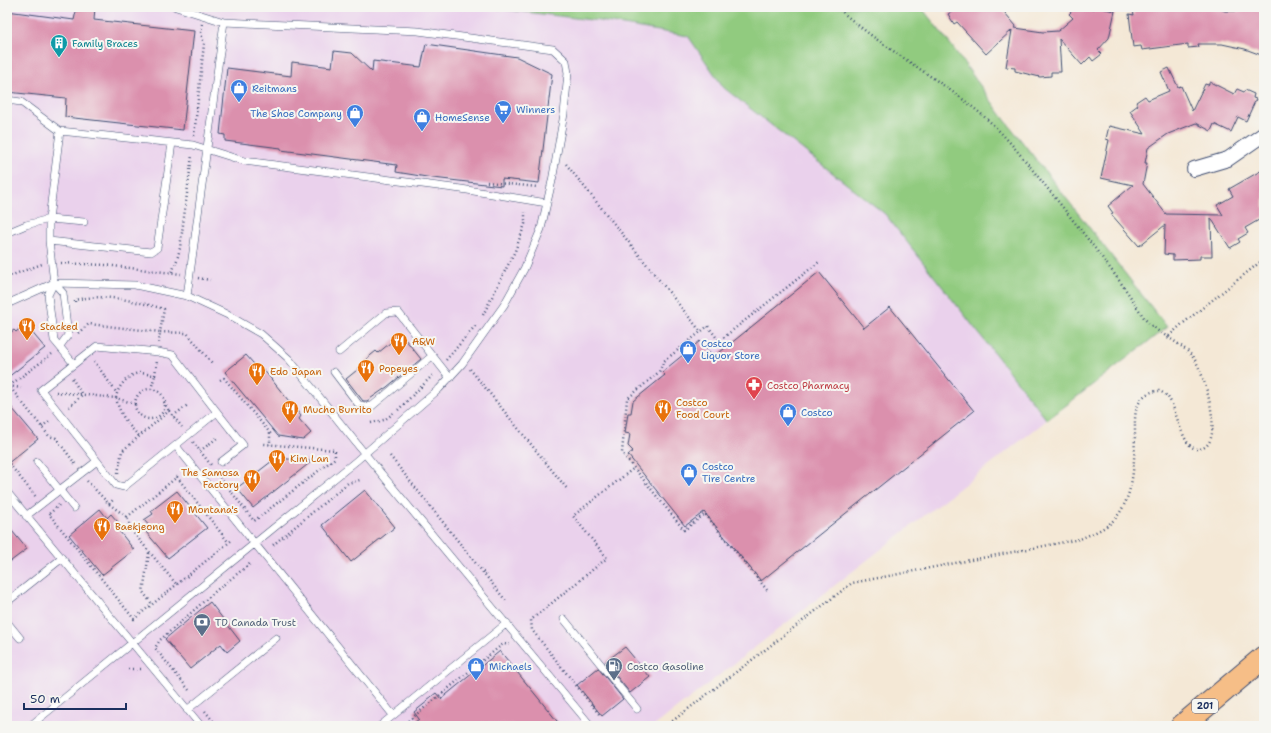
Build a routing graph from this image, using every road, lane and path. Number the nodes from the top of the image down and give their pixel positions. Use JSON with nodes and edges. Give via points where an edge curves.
{"nodes":[{"id":1,"x":176,"y":7,"type":"edge"},
{"id":2,"x":837,"y":7,"type":"edge"},
{"id":3,"x":224,"y":22,"type":"junction"},
{"id":4,"x":7,"y":100,"type":"edge"},
{"id":5,"x":60,"y":131,"type":"junction"},
{"id":6,"x":1264,"y":134,"type":"edge"},
{"id":7,"x":172,"y":143,"type":"junction"},
{"id":8,"x":208,"y":151,"type":"junction"},
{"id":9,"x":564,"y":162,"type":"dead end"},
{"id":10,"x":1194,"y":169,"type":"dead end"},
{"id":11,"x":547,"y":203,"type":"junction"},
{"id":12,"x":525,"y":212,"type":"dead end"},
{"id":13,"x":49,"y":220,"type":"junction"},
{"id":14,"x":84,"y":222,"type":"dead end"},
{"id":15,"x":7,"y":233,"type":"edge"},
{"id":16,"x":49,"y":241,"type":"junction"},
{"id":17,"x":1264,"y":258,"type":"edge"},
{"id":18,"x":819,"y":262,"type":"dead end"},
{"id":19,"x":52,"y":263,"type":"junction"},
{"id":20,"x":172,"y":272,"type":"dead end"},
{"id":21,"x":7,"y":277,"type":"edge"},
{"id":22,"x":54,"y":284,"type":"junction"},
{"id":23,"x":187,"y":296,"type":"junction"},
{"id":24,"x":7,"y":304,"type":"edge"},
{"id":25,"x":74,"y":305,"type":"dead end"},
{"id":26,"x":482,"y":318,"type":"dead end"},
{"id":27,"x":477,"y":323,"type":"dead end"},
{"id":28,"x":75,"y":326,"type":"dead end"},
{"id":29,"x":160,"y":332,"type":"junction"},
{"id":30,"x":701,"y":332,"type":"junction"},
{"id":31,"x":1170,"y":336,"type":"junction"},
{"id":32,"x":60,"y":346,"type":"junction"},
{"id":33,"x":159,"y":346,"type":"dead end"},
{"id":34,"x":339,"y":352,"type":"dead end"},
{"id":35,"x":51,"y":353,"type":"dead end"},
{"id":36,"x":432,"y":356,"type":"junction"},
{"id":37,"x":158,"y":358,"type":"dead end"},
{"id":38,"x":94,"y":361,"type":"dead end"},
{"id":39,"x":212,"y":363,"type":"dead end"},
{"id":40,"x":74,"y":364,"type":"junction"},
{"id":41,"x":440,"y":367,"type":"junction"},
{"id":42,"x":468,"y":367,"type":"dead end"},
{"id":43,"x":334,"y":372,"type":"dead end"},
{"id":44,"x":155,"y":375,"type":"junction"},
{"id":45,"x":72,"y":378,"type":"dead end"},
{"id":46,"x":450,"y":378,"type":"junction"},
{"id":47,"x":220,"y":380,"type":"dead end"},
{"id":48,"x":8,"y":386,"type":"edge"},
{"id":49,"x":21,"y":388,"type":"dead end"},
{"id":50,"x":151,"y":389,"type":"junction"},
{"id":51,"x":56,"y":392,"type":"dead end"},
{"id":52,"x":116,"y":392,"type":"junction"},
{"id":53,"x":82,"y":395,"type":"junction"},
{"id":54,"x":116,"y":398,"type":"junction"},
{"id":55,"x":164,"y":401,"type":"junction"},
{"id":56,"x":135,"y":404,"type":"junction"},
{"id":57,"x":189,"y":404,"type":"dead end"},
{"id":58,"x":69,"y":407,"type":"dead end"},
{"id":59,"x":169,"y":410,"type":"junction"},
{"id":60,"x":217,"y":412,"type":"junction"},
{"id":61,"x":174,"y":416,"type":"junction"},
{"id":62,"x":49,"y":421,"type":"dead end"},
{"id":63,"x":371,"y":424,"type":"dead end"},
{"id":64,"x":42,"y":427,"type":"junction"},
{"id":65,"x":182,"y":428,"type":"dead end"},
{"id":66,"x":139,"y":436,"type":"junction"},
{"id":67,"x":217,"y":438,"type":"dead end"},
{"id":68,"x":193,"y":442,"type":"dead end"},
{"id":69,"x":264,"y":444,"type":"dead end"},
{"id":70,"x":270,"y":444,"type":"junction"},
{"id":71,"x":176,"y":446,"type":"junction"},
{"id":72,"x":200,"y":451,"type":"junction"},
{"id":73,"x":365,"y":454,"type":"junction"},
{"id":74,"x":390,"y":456,"type":"dead end"},
{"id":75,"x":7,"y":461,"type":"edge"},
{"id":76,"x":97,"y":461,"type":"junction"},
{"id":77,"x":37,"y":462,"type":"dead end"},
{"id":78,"x":222,"y":462,"type":"dead end"},
{"id":79,"x":634,"y":468,"type":"junction"},
{"id":80,"x":117,"y":477,"type":"dead end"},
{"id":81,"x":88,"y":480,"type":"dead end"},
{"id":82,"x":360,"y":480,"type":"dead end"},
{"id":83,"x":53,"y":483,"type":"junction"},
{"id":84,"x":59,"y":490,"type":"junction"},
{"id":85,"x":568,"y":490,"type":"dead end"},
{"id":86,"x":7,"y":492,"type":"edge"},
{"id":87,"x":113,"y":500,"type":"dead end"},
{"id":88,"x":109,"y":504,"type":"junction"},
{"id":89,"x":74,"y":508,"type":"dead end"},
{"id":90,"x":49,"y":514,"type":"dead end"},
{"id":91,"x":26,"y":516,"type":"junction"},
{"id":92,"x":127,"y":518,"type":"junction"},
{"id":93,"x":232,"y":540,"type":"dead end"},
{"id":94,"x":229,"y":543,"type":"junction"},
{"id":95,"x":255,"y":544,"type":"junction"},
{"id":96,"x":273,"y":545,"type":"dead end"},
{"id":97,"x":149,"y":552,"type":"junction"},
{"id":98,"x":607,"y":558,"type":"dead end"},
{"id":99,"x":61,"y":559,"type":"junction"},
{"id":100,"x":251,"y":563,"type":"dead end"},
{"id":101,"x":177,"y":585,"type":"junction"},
{"id":102,"x":767,"y":590,"type":"dead end"},
{"id":103,"x":506,"y":601,"type":"dead end"},
{"id":104,"x":7,"y":602,"type":"edge"},
{"id":105,"x":152,"y":604,"type":"junction"},
{"id":106,"x":564,"y":619,"type":"dead end"},
{"id":107,"x":7,"y":622,"type":"edge"},
{"id":108,"x":507,"y":623,"type":"junction"},
{"id":109,"x":20,"y":638,"type":"dead end"},
{"id":110,"x":276,"y":638,"type":"dead end"},
{"id":111,"x":133,"y":644,"type":"junction"},
{"id":112,"x":517,"y":649,"type":"dead end"},
{"id":113,"x":1264,"y":657,"type":"edge"},
{"id":114,"x":1228,"y":687,"type":"junction"},
{"id":115,"x":189,"y":690,"type":"dead end"},
{"id":116,"x":637,"y":709,"type":"dead end"},
{"id":117,"x":187,"y":710,"type":"junction"},
{"id":118,"x":205,"y":711,"type":"dead end"},
{"id":119,"x":393,"y":715,"type":"junction"},
{"id":120,"x":30,"y":726,"type":"edge"},
{"id":121,"x":200,"y":726,"type":"edge"},
{"id":122,"x":217,"y":726,"type":"edge"},
{"id":123,"x":380,"y":726,"type":"edge"},
{"id":124,"x":402,"y":726,"type":"edge"},
{"id":125,"x":591,"y":726,"type":"edge"},
{"id":126,"x":666,"y":726,"type":"edge"},
{"id":127,"x":1171,"y":726,"type":"edge"},
{"id":128,"x":1182,"y":726,"type":"edge"}],
"edges":[{"from":1,"to":3,"type":"lane"},
{"from":2,"to":31,"type":"path","via":[[861,29],[944,84],[989,121],[1069,214],[1145,318],[1155,329]]},
{"from":3,"to":8,"type":"lane"},
{"from":3,"to":11,"type":"lane","via":[[418,31],[553,50],[566,62],[568,73],[564,114]]},
{"from":4,"to":5,"type":"lane","via":[[21,102]]},
{"from":5,"to":7,"type":"lane"},
{"from":5,"to":13,"type":"lane"},
{"from":6,"to":10,"type":"street","via":[[1228,159]]},
{"from":7,"to":8,"type":"lane","via":[[193,145]]},
{"from":7,"to":16,"type":"lane","via":[[157,248],[151,252]]},
{"from":8,"to":11,"type":"lane","via":[[244,162],[461,189]]},
{"from":8,"to":23,"type":"lane"},
{"from":9,"to":30,"type":"path"},
{"from":11,"to":46,"type":"lane","via":[[541,229],[524,269],[504,305]]},
{"from":12,"to":26,"type":"path","via":[[525,224],[515,252]]},
{"from":13,"to":14,"type":"lane"},
{"from":13,"to":15,"type":"lane","via":[[26,225]]},
{"from":13,"to":16,"type":"lane"},
{"from":16,"to":19,"type":"lane"},
{"from":17,"to":31,"type":"path"},
{"from":18,"to":30,"type":"path","via":[[719,341],[708,326]]},
{"from":19,"to":20,"type":"path"},
{"from":19,"to":21,"type":"path","via":[[37,264]]},
{"from":19,"to":22,"type":"lane"},
{"from":22,"to":23,"type":"lane","via":[[135,285]]},
{"from":22,"to":24,"type":"lane"},
{"from":22,"to":32,"type":"lane","via":[[48,294],[54,340]]},
{"from":22,"to":32,"type":"lane","via":[[64,293],[68,335]]},
{"from":23,"to":73,"type":"lane","via":[[261,334],[289,359]]},
{"from":25,"to":29,"type":"path","via":[[75,300],[90,296],[136,301],[164,309]]},
{"from":27,"to":41,"type":"path"},
{"from":28,"to":29,"type":"path","via":[[76,334],[89,324]]},
{"from":29,"to":33,"type":"path"},
{"from":29,"to":39,"type":"path","via":[[187,333]]},
{"from":30,"to":79,"type":"path","via":[[664,361],[659,372],[626,399],[622,453]]},
{"from":31,"to":126,"type":"path","via":[[1194,358],[1203,374],[1209,394],[1211,441],[1207,446],[1193,448],[1185,440],[1170,399],[1158,391],[1146,394],[1139,403],[1136,416],[1134,462],[1128,496],[1111,523],[1080,539],[852,583]]},
{"from":32,"to":40,"type":"lane"},
{"from":34,"to":36,"type":"lane","via":[[386,313],[398,312]]},
{"from":35,"to":48,"type":"path"},
{"from":36,"to":41,"type":"lane"},
{"from":36,"to":43,"type":"lane","via":[[371,407],[359,405]]},
{"from":37,"to":44,"type":"path"},
{"from":38,"to":52,"type":"path"},
{"from":40,"to":60,"type":"lane","via":[[97,346],[173,355]]},
{"from":40,"to":76,"type":"lane","via":[[41,390]]},
{"from":41,"to":46,"type":"lane"},
{"from":41,"to":63,"type":"path","via":[[394,413],[384,420]]},
{"from":42,"to":85,"type":"path"},
{"from":44,"to":50,"type":"path"},
{"from":44,"to":52,"type":"path","via":[[138,373],[124,382]]},
{"from":45,"to":53,"type":"path"},
{"from":46,"to":73,"type":"lane"},
{"from":47,"to":70,"type":"path","via":[[224,378],[270,433]]},
{"from":48,"to":49,"type":"path"},
{"from":48,"to":64,"type":"path"},
{"from":50,"to":55,"type":"path","via":[[160,393]]},
{"from":50,"to":56,"type":"path","via":[[140,393]]},
{"from":51,"to":53,"type":"path"},
{"from":52,"to":54,"type":"path"},
{"from":53,"to":54,"type":"path"},
{"from":53,"to":58,"type":"path"},
{"from":54,"to":56,"type":"path"},
{"from":54,"to":66,"type":"path","via":[[125,422]]},
{"from":55,"to":56,"type":"path","via":[[163,411],[151,418],[142,416]]},
{"from":55,"to":59,"type":"path"},
{"from":57,"to":61,"type":"path"},
{"from":59,"to":61,"type":"path"},
{"from":59,"to":66,"type":"path"},
{"from":60,"to":71,"type":"lane"},
{"from":60,"to":78,"type":"lane","via":[[243,445]]},
{"from":61,"to":65,"type":"path"},
{"from":62,"to":64,"type":"path"},
{"from":64,"to":83,"type":"path","via":[[49,436],[56,438],[76,464]]},
{"from":66,"to":80,"type":"path","via":[[122,451]]},
{"from":67,"to":72,"type":"path"},
{"from":68,"to":72,"type":"path"},
{"from":69,"to":70,"type":"path"},
{"from":70,"to":72,"type":"path","via":[[335,450],[336,458],[254,521]]},
{"from":71,"to":76,"type":"lane","via":[[124,487],[116,485]]},
{"from":71,"to":95,"type":"lane"},
{"from":73,"to":95,"type":"lane"},
{"from":73,"to":108,"type":"lane"},
{"from":74,"to":103,"type":"path"},
{"from":75,"to":83,"type":"path","via":[[36,497]]},
{"from":76,"to":84,"type":"lane"},
{"from":77,"to":83,"type":"lane"},
{"from":79,"to":98,"type":"path","via":[[573,516]]},
{"from":79,"to":102,"type":"path","via":[[684,530],[705,514]]},
{"from":81,"to":88,"type":"path"},
{"from":82,"to":96,"type":"path","via":[[348,483]]},
{"from":83,"to":84,"type":"lane"},
{"from":84,"to":89,"type":"lane"},
{"from":84,"to":91,"type":"lane"},
{"from":86,"to":91,"type":"lane"},
{"from":87,"to":88,"type":"path"},
{"from":88,"to":92,"type":"path"},
{"from":90,"to":105,"type":"path","via":[[134,619]]},
{"from":91,"to":99,"type":"lane"},
{"from":92,"to":94,"type":"path","via":[[177,477]]},
{"from":92,"to":97,"type":"path","via":[[132,531]]},
{"from":93,"to":94,"type":"path"},
{"from":94,"to":101,"type":"path"},
{"from":95,"to":111,"type":"lane"},
{"from":95,"to":119,"type":"lane"},
{"from":97,"to":101,"type":"path"},
{"from":97,"to":105,"type":"path","via":[[143,592]]},
{"from":99,"to":104,"type":"lane"},
{"from":99,"to":111,"type":"lane"},
{"from":100,"to":115,"type":"path","via":[[160,640],[155,648]]},
{"from":101,"to":105,"type":"path"},
{"from":106,"to":116,"type":"lane"},
{"from":107,"to":109,"type":"lane"},
{"from":108,"to":119,"type":"lane"},
{"from":108,"to":125,"type":"lane"},
{"from":110,"to":117,"type":"lane"},
{"from":111,"to":117,"type":"lane"},
{"from":111,"to":120,"type":"lane"},
{"from":112,"to":124,"type":"path","via":[[513,645],[503,644]]},
{"from":113,"to":114,"type":"highway","number":"201"},
{"from":114,"to":127,"type":"highway"},
{"from":114,"to":128,"type":"highway","number":"201"},
{"from":117,"to":121,"type":"lane"},
{"from":118,"to":122,"type":"path"},
{"from":119,"to":123,"type":"lane"}]}
